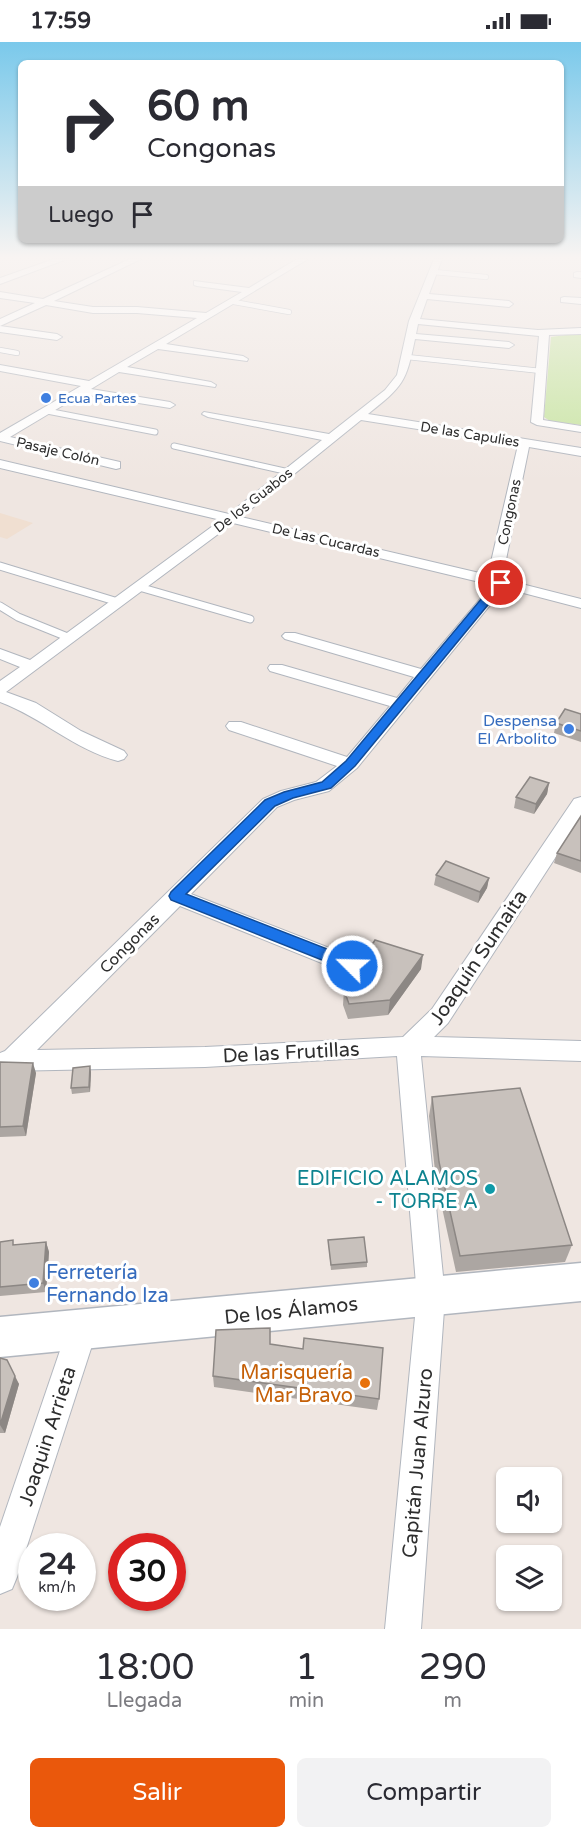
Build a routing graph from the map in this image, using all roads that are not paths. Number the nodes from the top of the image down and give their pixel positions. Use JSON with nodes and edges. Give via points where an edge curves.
{"nodes":[{"id":1,"x":29,"y":333,"type":"edge"},
{"id":2,"x":179,"y":333,"type":"edge"},
{"id":3,"x":411,"y":333,"type":"edge"},
{"id":4,"x":544,"y":333,"type":"edge"},
{"id":5,"x":410,"y":336,"type":"junction"},
{"id":6,"x":57,"y":337,"type":"dead end"},
{"id":7,"x":509,"y":345,"type":"dead end"},
{"id":8,"x":157,"y":346,"type":"junction"},
{"id":9,"x":0,"y":350,"type":"edge"},
{"id":10,"x":17,"y":353,"type":"dead end"},
{"id":11,"x":407,"y":357,"type":"junction"},
{"id":12,"x":243,"y":359,"type":"dead end"},
{"id":13,"x":0,"y":368,"type":"edge"},
{"id":14,"x":119,"y":369,"type":"junction"},
{"id":15,"x":541,"y":371,"type":"junction"},
{"id":16,"x":211,"y":385,"type":"dead end"},
{"id":17,"x":88,"y":388,"type":"junction"},
{"id":18,"x":170,"y":405,"type":"dead end"},
{"id":19,"x":47,"y":411,"type":"junction"},
{"id":20,"x":208,"y":414,"type":"dead end"},
{"id":21,"x":359,"y":416,"type":"junction"},
{"id":22,"x":581,"y":429,"type":"edge"},
{"id":23,"x":155,"y":432,"type":"dead end"},
{"id":24,"x":0,"y":438,"type":"edge"},
{"id":25,"x":332,"y":438,"type":"junction"},
{"id":26,"x":524,"y":443,"type":"junction"},
{"id":27,"x":174,"y":446,"type":"dead end"},
{"id":28,"x":581,"y":452,"type":"edge"},
{"id":29,"x":0,"y":464,"type":"edge"},
{"id":30,"x":116,"y":465,"type":"dead end"},
{"id":31,"x":289,"y":472,"type":"junction"},
{"id":32,"x":232,"y":518,"type":"junction"},
{"id":33,"x":0,"y":566,"type":"edge"},
{"id":34,"x":498,"y":582,"type":"junction"},
{"id":35,"x":139,"y":587,"type":"junction"},
{"id":36,"x":118,"y":602,"type":"junction"},
{"id":37,"x":581,"y":604,"type":"edge"},
{"id":38,"x":0,"y":606,"type":"edge"},
{"id":39,"x":250,"y":619,"type":"dead end"},
{"id":40,"x":290,"y":636,"type":"dead end"},
{"id":41,"x":70,"y":638,"type":"junction"},
{"id":42,"x":0,"y":654,"type":"edge"},
{"id":43,"x":32,"y":666,"type":"junction"},
{"id":44,"x":276,"y":668,"type":"dead end"},
{"id":45,"x":425,"y":675,"type":"junction"},
{"id":46,"x":0,"y":690,"type":"edge"},
{"id":47,"x":0,"y":696,"type":"edge"},
{"id":48,"x":401,"y":704,"type":"junction"},
{"id":49,"x":235,"y":726,"type":"dead end"},
{"id":50,"x":118,"y":755,"type":"dead end"},
{"id":51,"x":351,"y":764,"type":"junction"},
{"id":52,"x":581,"y":803,"type":"edge"},
{"id":53,"x":176,"y":896,"type":"junction"},
{"id":54,"x":352,"y":966,"type":"dead end"},
{"id":55,"x":409,"y":1046,"type":"junction"},
{"id":56,"x":581,"y":1051,"type":"edge"},
{"id":57,"x":5,"y":1061,"type":"edge"},
{"id":58,"x":581,"y":1282,"type":"edge"},
{"id":59,"x":431,"y":1296,"type":"junction"},
{"id":60,"x":82,"y":1330,"type":"junction"},
{"id":61,"x":0,"y":1337,"type":"edge"},
{"id":62,"x":0,"y":1577,"type":"edge"},
{"id":63,"x":404,"y":1629,"type":"edge"}],
"edges":[{"from":1,"to":6,"type":"street"},
{"from":2,"to":8,"type":"street"},
{"from":3,"to":5,"type":"street","name":"De los Guabos"},
{"from":4,"to":15,"type":"street"},
{"from":5,"to":7,"type":"street"},
{"from":5,"to":11,"type":"street","name":"De los Guabos"},
{"from":8,"to":12,"type":"street"},
{"from":8,"to":14,"type":"street"},
{"from":9,"to":10,"type":"lane"},
{"from":11,"to":15,"type":"lane"},
{"from":11,"to":21,"type":"street","name":"De los Guabos","via":[[402,375],[394,385]]},
{"from":13,"to":17,"type":"street"},
{"from":14,"to":16,"type":"street"},
{"from":14,"to":17,"type":"street"},
{"from":15,"to":22,"type":"street","via":[[537,423]]},
{"from":17,"to":18,"type":"street"},
{"from":17,"to":19,"type":"street"},
{"from":19,"to":23,"type":"lane"},
{"from":19,"to":24,"type":"street"},
{"from":20,"to":25,"type":"street"},
{"from":21,"to":25,"type":"street","name":"De los Guabos"},
{"from":21,"to":26,"type":"street","name":"De las Capulies"},
{"from":24,"to":30,"type":"street","name":"Pasaje Colón"},
{"from":25,"to":31,"type":"street","name":"De los Guabos"},
{"from":26,"to":28,"type":"street","name":"De las Capulies"},
{"from":26,"to":34,"type":"street","name":"Congonas"},
{"from":27,"to":31,"type":"lane"},
{"from":29,"to":32,"type":"street","name":"De Las Cucardas"},
{"from":31,"to":32,"type":"street","name":"De los Guabos"},
{"from":32,"to":34,"type":"street","name":"De Las Cucardas"},
{"from":32,"to":35,"type":"street","name":"De los Guabos"},
{"from":33,"to":36,"type":"lane"},
{"from":34,"to":37,"type":"street","name":"De Las Cucardas"},
{"from":34,"to":45,"type":"street","name":"Congonas"},
{"from":35,"to":36,"type":"street","name":"De los Guabos"},
{"from":35,"to":39,"type":"lane"},
{"from":36,"to":41,"type":"street","name":"De los Guabos"},
{"from":38,"to":41,"type":"lane"},
{"from":40,"to":45,"type":"street"},
{"from":41,"to":43,"type":"street","name":"De los Guabos"},
{"from":42,"to":43,"type":"street"},
{"from":43,"to":46,"type":"street","name":"De los Guabos"},
{"from":44,"to":48,"type":"street"},
{"from":45,"to":48,"type":"street","name":"Congonas"},
{"from":47,"to":50,"type":"street","via":[[30,707],[75,735]]},
{"from":48,"to":51,"type":"street","name":"Congonas"},
{"from":49,"to":51,"type":"street"},
{"from":51,"to":53,"type":"street","name":"Congonas","via":[[326,785],[270,803]]},
{"from":52,"to":55,"type":"street","name":"Joaquín Sumaita","via":[[440,1016]]},
{"from":53,"to":54,"type":"street"},
{"from":53,"to":57,"type":"street","name":"Congonas"},
{"from":55,"to":56,"type":"street","name":"De las Frutillas"},
{"from":55,"to":57,"type":"street","name":"De las Frutillas","via":[[205,1057]]},
{"from":55,"to":59,"type":"street"},
{"from":58,"to":59,"type":"street","name":"De los Álamos"},
{"from":59,"to":60,"type":"street","name":"De los Álamos"},
{"from":59,"to":63,"type":"street","name":"Capitán Juan Alzuro"},
{"from":60,"to":61,"type":"street","name":"De los Álamos"},
{"from":60,"to":62,"type":"street","name":"Joaquin Arrieta"}]}
